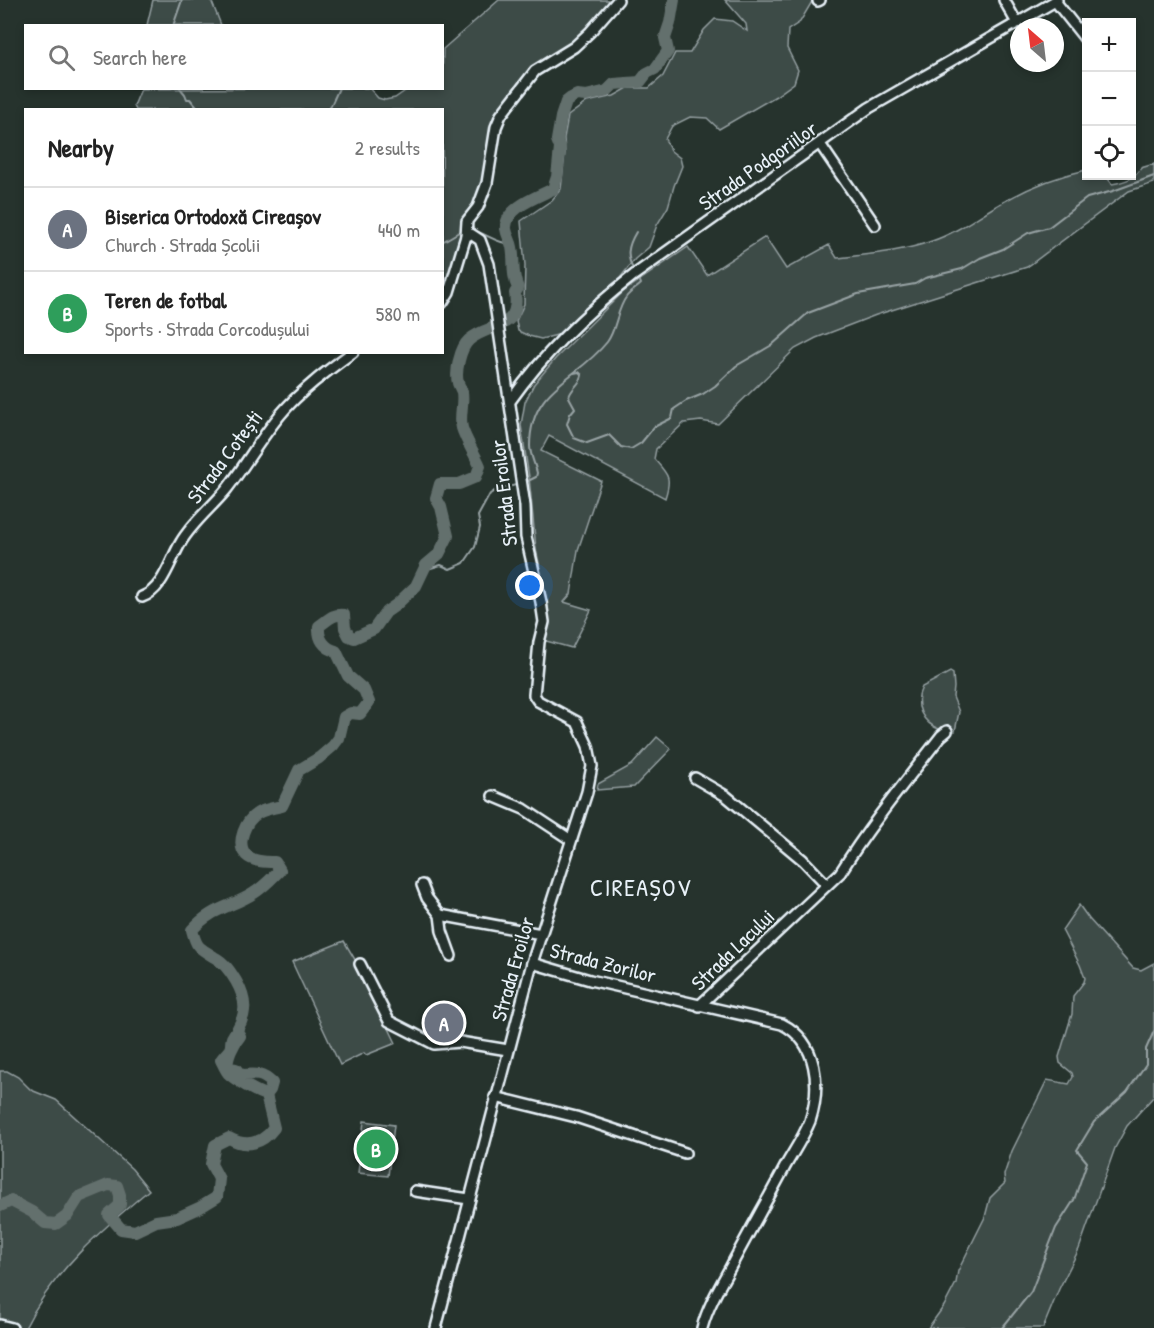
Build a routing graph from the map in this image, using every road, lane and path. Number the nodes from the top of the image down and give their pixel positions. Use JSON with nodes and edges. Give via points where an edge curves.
{"nodes":[{"id":1,"x":618,"y":0,"type":"edge"},
{"id":2,"x":1004,"y":0,"type":"edge"},
{"id":3,"x":1056,"y":1,"type":"edge"},
{"id":4,"x":1014,"y":18,"type":"edge"},
{"id":5,"x":1026,"y":18,"type":"edge"},
{"id":6,"x":1010,"y":27,"type":"edge"},
{"id":7,"x":1082,"y":35,"type":"edge"},
{"id":8,"x":820,"y":144,"type":"junction"},
{"id":9,"x":875,"y":225,"type":"dead end"},
{"id":10,"x":466,"y":236,"type":"junction"},
{"id":11,"x":444,"y":300,"type":"edge"},
{"id":12,"x":349,"y":354,"type":"edge"},
{"id":13,"x":511,"y":400,"type":"junction"},
{"id":14,"x":142,"y":597,"type":"dead end"},
{"id":15,"x":947,"y":731,"type":"dead end"},
{"id":16,"x":695,"y":778,"type":"dead end"},
{"id":17,"x":493,"y":796,"type":"dead end"},
{"id":18,"x":571,"y":840,"type":"junction"},
{"id":19,"x":422,"y":885,"type":"dead end"},
{"id":20,"x":827,"y":885,"type":"junction"},
{"id":21,"x":440,"y":915,"type":"junction"},
{"id":22,"x":541,"y":934,"type":"junction"},
{"id":23,"x":451,"y":956,"type":"dead end"},
{"id":24,"x":532,"y":963,"type":"junction"},
{"id":25,"x":360,"y":964,"type":"dead end"},
{"id":26,"x":699,"y":1006,"type":"junction"},
{"id":27,"x":508,"y":1050,"type":"junction"},
{"id":28,"x":495,"y":1097,"type":"junction"},
{"id":29,"x":685,"y":1153,"type":"dead end"},
{"id":30,"x":415,"y":1191,"type":"dead end"},
{"id":31,"x":469,"y":1199,"type":"junction"},
{"id":32,"x":0,"y":1325,"type":"edge"},
{"id":33,"x":12,"y":1328,"type":"edge"},
{"id":34,"x":437,"y":1328,"type":"edge"},
{"id":35,"x":702,"y":1328,"type":"edge"}],
"edges":[{"from":1,"to":10,"type":"street","via":[[574,47],[535,71],[501,115],[488,183],[467,221]]},
{"from":2,"to":4,"type":"street"},
{"from":3,"to":5,"type":"street","name":"Strada Podgoriilor"},
{"from":3,"to":7,"type":"street"},
{"from":6,"to":8,"type":"street","name":"Strada Podgoriilor","via":[[869,108]]},
{"from":8,"to":9,"type":"street"},
{"from":8,"to":13,"type":"street","name":"Strada Podgoriilor","via":[[598,304],[537,365]]},
{"from":10,"to":11,"type":"street"},
{"from":10,"to":13,"type":"street","name":"Strada Eroilor","via":[[471,234],[480,240],[489,264]]},
{"from":12,"to":14,"type":"street","name":"Strada Cotești","via":[[282,413],[227,489],[180,542],[159,582]]},
{"from":13,"to":18,"type":"street","name":"Strada Eroilor","via":[[526,537],[544,622],[534,695],[538,702],[577,722],[592,766]]},
{"from":15,"to":20,"type":"street","name":"Strada Lacului"},
{"from":16,"to":20,"type":"street","via":[[726,796]]},
{"from":17,"to":18,"type":"street","via":[[524,809]]},
{"from":18,"to":22,"type":"street","name":"Strada Eroilor"},
{"from":19,"to":21,"type":"street"},
{"from":20,"to":26,"type":"street","name":"Strada Lacului"},
{"from":21,"to":22,"type":"street"},
{"from":21,"to":23,"type":"street"},
{"from":22,"to":24,"type":"street","name":"Strada Eroilor"},
{"from":24,"to":26,"type":"street","name":"Strada Zorilor"},
{"from":24,"to":27,"type":"street","name":"Strada Eroilor"},
{"from":25,"to":27,"type":"street","via":[[389,1022],[434,1044],[460,1042]]},
{"from":26,"to":35,"type":"street","name":"Strada Lacului","via":[[792,1029],[812,1059],[816,1073],[809,1122],[719,1288]]},
{"from":27,"to":28,"type":"street","name":"Strada Eroilor"},
{"from":28,"to":29,"type":"street","via":[[576,1117]]},
{"from":28,"to":31,"type":"street","name":"Strada Eroilor"},
{"from":30,"to":31,"type":"street"},
{"from":31,"to":34,"type":"street","name":"Strada Eroilor"},
{"from":32,"to":33,"type":"street"}]}
